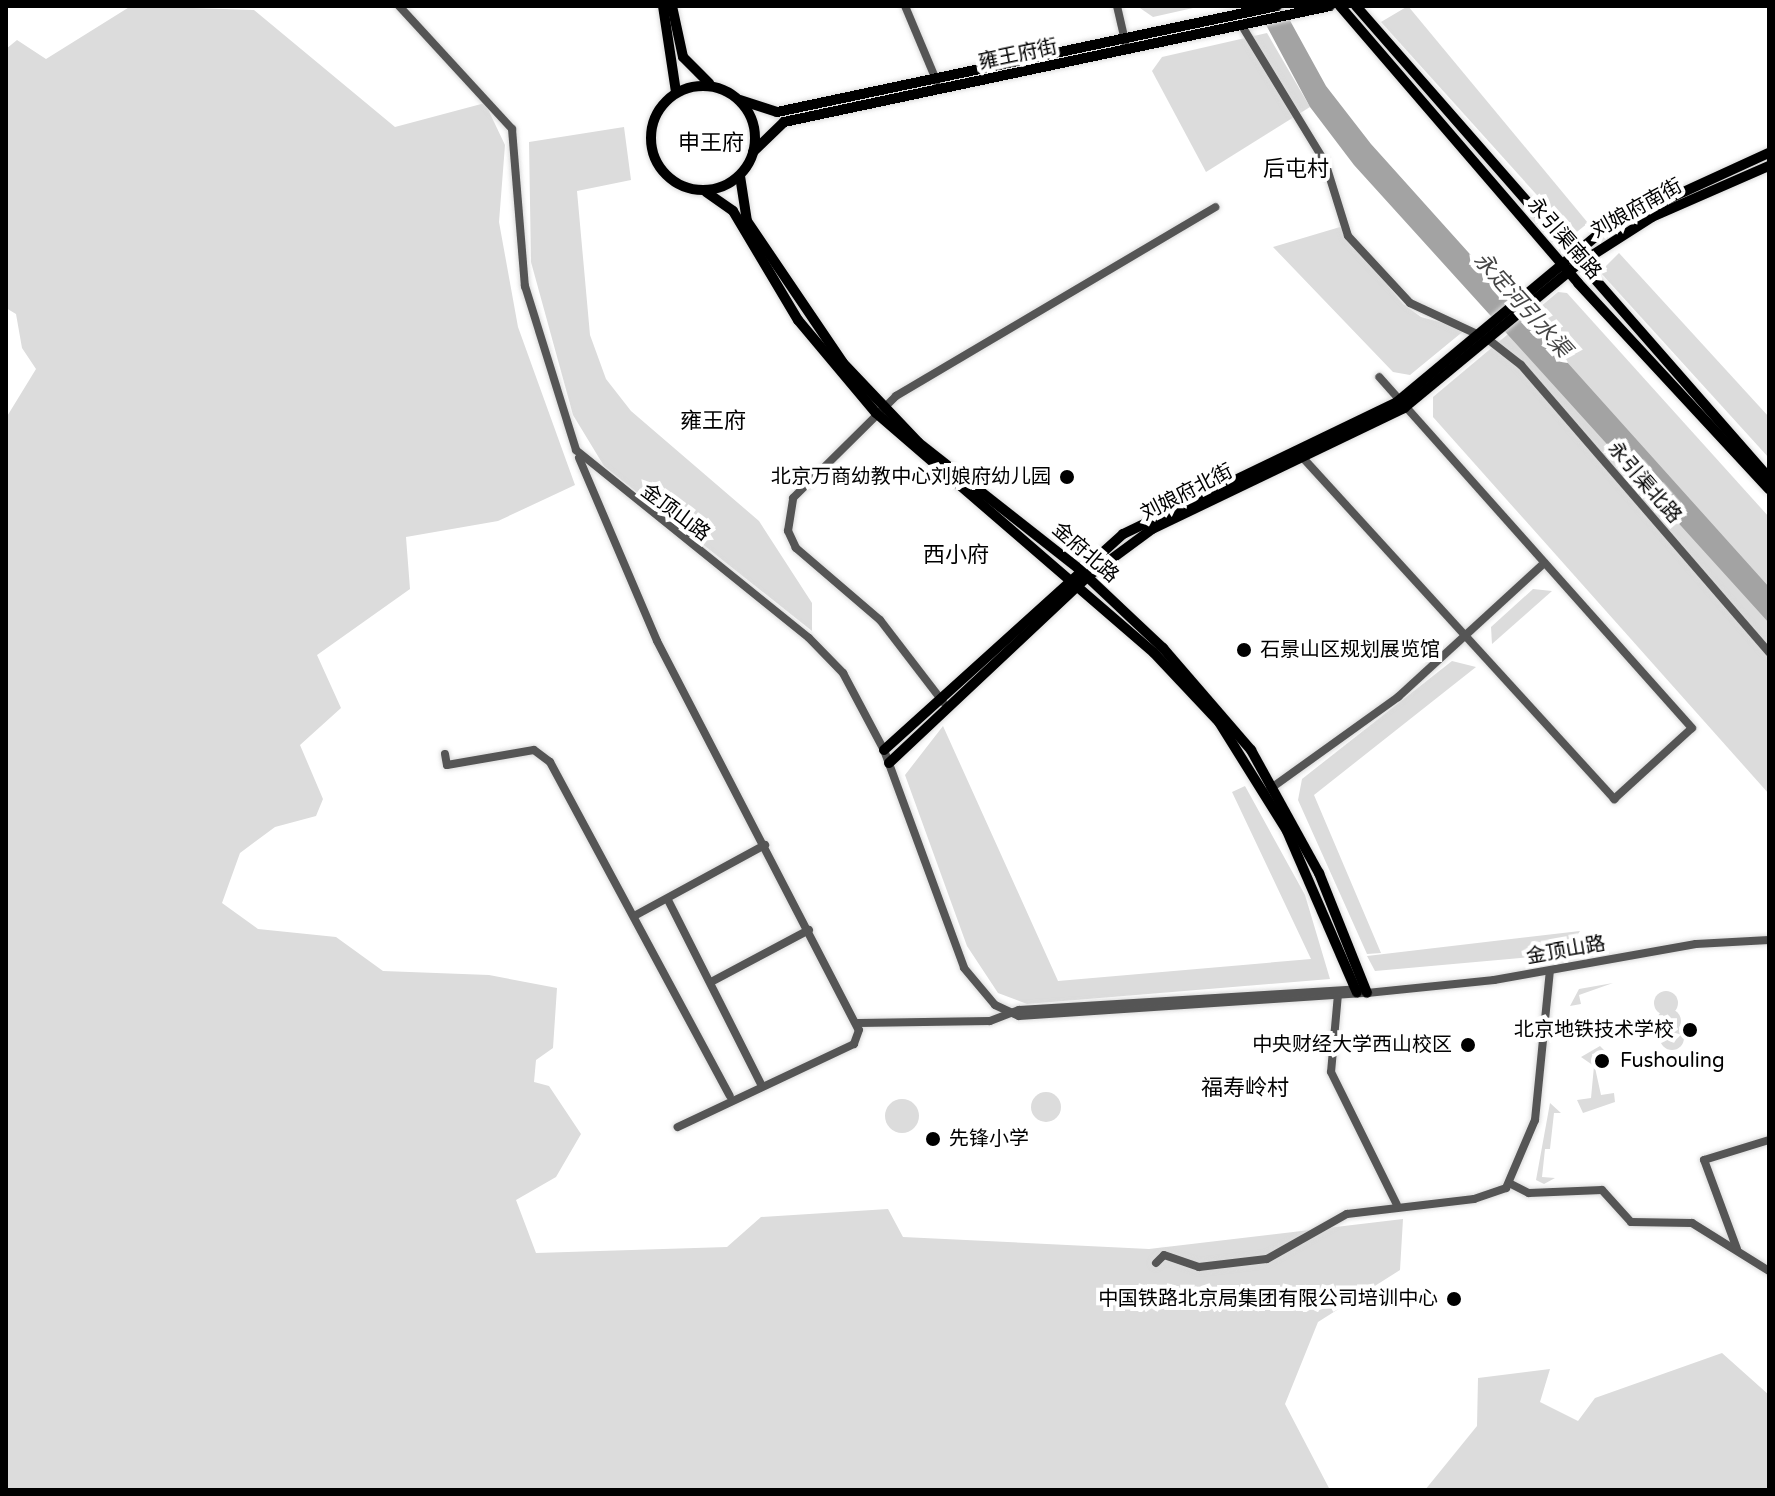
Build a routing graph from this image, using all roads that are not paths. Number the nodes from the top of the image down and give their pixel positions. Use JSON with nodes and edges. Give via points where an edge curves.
{"nodes":[{"id":1,"x":399,"y":6,"type":"edge"},
{"id":2,"x":663,"y":6,"type":"edge"},
{"id":3,"x":672,"y":6,"type":"edge"},
{"id":4,"x":905,"y":6,"type":"edge"},
{"id":5,"x":1117,"y":6,"type":"edge"},
{"id":6,"x":1277,"y":6,"type":"edge"},
{"id":7,"x":1330,"y":6,"type":"edge"},
{"id":8,"x":1340,"y":6,"type":"edge"},
{"id":9,"x":1356,"y":6,"type":"edge"},
{"id":10,"x":1303,"y":10,"type":"edge"},
{"id":11,"x":1239,"y":11,"type":"edge"},
{"id":12,"x":1245,"y":25,"type":"junction"},
{"id":13,"x":1125,"y":39,"type":"junction"},
{"id":14,"x":1127,"y":51,"type":"junction"},
{"id":15,"x":709,"y":83,"type":"junction"},
{"id":16,"x":938,"y":85,"type":"junction"},
{"id":17,"x":676,"y":92,"type":"junction"},
{"id":18,"x":740,"y":100,"type":"junction"},
{"id":19,"x":753,"y":152,"type":"junction"},
{"id":20,"x":1769,"y":153,"type":"edge"},
{"id":21,"x":1769,"y":166,"type":"edge"},
{"id":22,"x":740,"y":176,"type":"junction"},
{"id":23,"x":706,"y":192,"type":"junction"},
{"id":24,"x":1215,"y":207,"type":"dead end"},
{"id":25,"x":1568,"y":264,"type":"junction"},
{"id":26,"x":1489,"y":333,"type":"junction"},
{"id":27,"x":1379,"y":377,"type":"dead end"},
{"id":28,"x":1401,"y":405,"type":"junction"},
{"id":29,"x":880,"y":410,"type":"junction"},
{"id":30,"x":576,"y":450,"type":"junction"},
{"id":31,"x":1303,"y":458,"type":"junction"},
{"id":32,"x":1769,"y":478,"type":"edge"},
{"id":33,"x":1769,"y":489,"type":"edge"},
{"id":34,"x":1541,"y":566,"type":"junction"},
{"id":35,"x":1078,"y":568,"type":"junction"},
{"id":36,"x":1087,"y":577,"type":"junction"},
{"id":37,"x":1068,"y":578,"type":"junction"},
{"id":38,"x":1077,"y":586,"type":"junction"},
{"id":39,"x":1466,"y":635,"type":"junction"},
{"id":40,"x":1769,"y":652,"type":"edge"},
{"id":41,"x":944,"y":704,"type":"junction"},
{"id":42,"x":884,"y":750,"type":"junction"},
{"id":43,"x":445,"y":754,"type":"dead end"},
{"id":44,"x":889,"y":763,"type":"junction"},
{"id":45,"x":1270,"y":788,"type":"junction"},
{"id":46,"x":765,"y":845,"type":"junction"},
{"id":47,"x":668,"y":900,"type":"junction"},
{"id":48,"x":636,"y":915,"type":"junction"},
{"id":49,"x":809,"y":930,"type":"junction"},
{"id":50,"x":1769,"y":940,"type":"edge"},
{"id":51,"x":1550,"y":971,"type":"junction"},
{"id":52,"x":711,"y":982,"type":"junction"},
{"id":53,"x":1360,"y":991,"type":"junction"},
{"id":54,"x":1338,"y":994,"type":"junction"},
{"id":55,"x":1008,"y":1013,"type":"junction"},
{"id":56,"x":858,"y":1023,"type":"junction"},
{"id":57,"x":761,"y":1084,"type":"dead end"},
{"id":58,"x":730,"y":1096,"type":"junction"},
{"id":59,"x":678,"y":1127,"type":"dead end"},
{"id":60,"x":1769,"y":1140,"type":"edge"},
{"id":61,"x":1509,"y":1183,"type":"junction"},
{"id":62,"x":1397,"y":1205,"type":"junction"},
{"id":63,"x":1738,"y":1249,"type":"junction"},
{"id":64,"x":1156,"y":1263,"type":"dead end"},
{"id":65,"x":1769,"y":1271,"type":"edge"}],
"edges":[{"from":1,"to":30,"type":"street","via":[[512,129],[525,286]]},
{"from":2,"to":17,"type":"main road"},
{"from":3,"to":15,"type":"main road","via":[[683,57]]},
{"from":4,"to":16,"type":"street"},
{"from":5,"to":13,"type":"street"},
{"from":6,"to":11,"type":"main road","name":"雍王府街"},
{"from":7,"to":10,"type":"main road","name":"雍王府街"},
{"from":8,"to":25,"type":"main road","name":"永引渠南路"},
{"from":9,"to":25,"type":"main road","name":"永引渠南路"},
{"from":10,"to":12,"type":"main road","name":"雍王府街"},
{"from":11,"to":13,"type":"main road","name":"雍王府街"},
{"from":12,"to":14,"type":"main road","name":"雍王府街"},
{"from":12,"to":26,"type":"street","name":"永引渠北路","via":[[1325,162],[1348,236],[1410,303]]},
{"from":13,"to":14,"type":"street"},
{"from":13,"to":16,"type":"main road","name":"雍王府街"},
{"from":14,"to":16,"type":"main road","name":"雍王府街"},
{"from":15,"to":17,"type":"main road"},
{"from":15,"to":18,"type":"main road"},
{"from":16,"to":18,"type":"main road","name":"雍王府街","via":[[777,112]]},
{"from":16,"to":19,"type":"main road","name":"雍王府街","via":[[784,122]]},
{"from":17,"to":23,"type":"main road","via":[[655,118],[653,154],[670,182]]},
{"from":18,"to":19,"type":"main road","via":[[750,117]]},
{"from":19,"to":22,"type":"main road"},
{"from":20,"to":25,"type":"main road","name":"刘娘府南街","via":[[1640,210]]},
{"from":21,"to":25,"type":"main road","name":"刘娘府南街","via":[[1652,217]]},
{"from":22,"to":23,"type":"main road"},
{"from":22,"to":29,"type":"main road","name":"金府北路","via":[[747,221],[785,288]]},
{"from":23,"to":29,"type":"main road","name":"金府北路","via":[[733,211],[798,320]]},
{"from":24,"to":29,"type":"street"},
{"from":25,"to":26,"type":"main road","name":"刘娘府北街"},
{"from":25,"to":32,"type":"main road","name":"永引渠南路"},
{"from":25,"to":33,"type":"main road","name":"永引渠南路"},
{"from":26,"to":28,"type":"main road","name":"刘娘府北街"},
{"from":26,"to":40,"type":"street","name":"永引渠北路"},
{"from":27,"to":28,"type":"street"},
{"from":28,"to":31,"type":"main road","name":"刘娘府北街"},
{"from":28,"to":34,"type":"street"},
{"from":28,"to":35,"type":"main road","name":"刘娘府北街","via":[[1153,516]]},
{"from":29,"to":35,"type":"main road","name":"金府北路"},
{"from":29,"to":37,"type":"main road","name":"金府北路"},
{"from":29,"to":41,"type":"street","via":[[793,498],[789,536],[880,620]]},
{"from":30,"to":42,"type":"street","name":"金顶山路","via":[[817,644],[854,688]]},
{"from":30,"to":46,"type":"street","via":[[657,641]]},
{"from":31,"to":36,"type":"main road","name":"刘娘府北街","via":[[1168,518]]},
{"from":31,"to":39,"type":"street"},
{"from":34,"to":39,"type":"street"},
{"from":34,"to":39,"type":"street","via":[[1692,728],[1614,799]]},
{"from":35,"to":36,"type":"main road","name":"金府北路"},
{"from":35,"to":37,"type":"main road","name":"刘娘府北街"},
{"from":36,"to":38,"type":"main road","name":"刘娘府北街"},
{"from":36,"to":45,"type":"main road","name":"金府北路","via":[[1201,687]]},
{"from":37,"to":38,"type":"main road","name":"金府北路"},
{"from":37,"to":41,"type":"main road","name":"刘娘府北街"},
{"from":38,"to":41,"type":"main road","name":"刘娘府北街"},
{"from":38,"to":45,"type":"main road","name":"金府北路","via":[[1219,722]]},
{"from":39,"to":45,"type":"street","via":[[1372,718]]},
{"from":41,"to":42,"type":"main road","name":"刘娘府北街"},
{"from":41,"to":44,"type":"main road","name":"刘娘府北街"},
{"from":42,"to":44,"type":"street","name":"金顶山路"},
{"from":43,"to":48,"type":"street","via":[[447,765],[541,752]]},
{"from":44,"to":55,"type":"street","name":"金顶山路","via":[[964,968]]},
{"from":45,"to":53,"type":"main road","name":"金府北路"},
{"from":46,"to":47,"type":"street"},
{"from":46,"to":49,"type":"street"},
{"from":47,"to":48,"type":"street"},
{"from":47,"to":52,"type":"street"},
{"from":48,"to":58,"type":"street"},
{"from":49,"to":52,"type":"street"},
{"from":49,"to":56,"type":"street"},
{"from":50,"to":51,"type":"street","name":"金顶山路","via":[[1696,944]]},
{"from":51,"to":53,"type":"street","name":"金顶山路"},
{"from":51,"to":61,"type":"street","via":[[1535,1120]]},
{"from":52,"to":57,"type":"street"},
{"from":53,"to":54,"type":"street","name":"金顶山路"},
{"from":53,"to":55,"type":"street","name":"金顶山路"},
{"from":54,"to":55,"type":"street","name":"金顶山路"},
{"from":54,"to":62,"type":"street","via":[[1331,1072]]},
{"from":55,"to":56,"type":"street","via":[[990,1021]]},
{"from":56,"to":58,"type":"street","via":[[854,1044]]},
{"from":58,"to":59,"type":"street"},
{"from":60,"to":63,"type":"street","via":[[1704,1160]]},
{"from":61,"to":62,"type":"street","via":[[1474,1199]]},
{"from":61,"to":63,"type":"street","via":[[1529,1193],[1602,1190],[1631,1222],[1684,1221]]},
{"from":62,"to":64,"type":"street","via":[[1347,1214],[1267,1259],[1199,1267],[1164,1255]]},
{"from":63,"to":65,"type":"street"}]}
